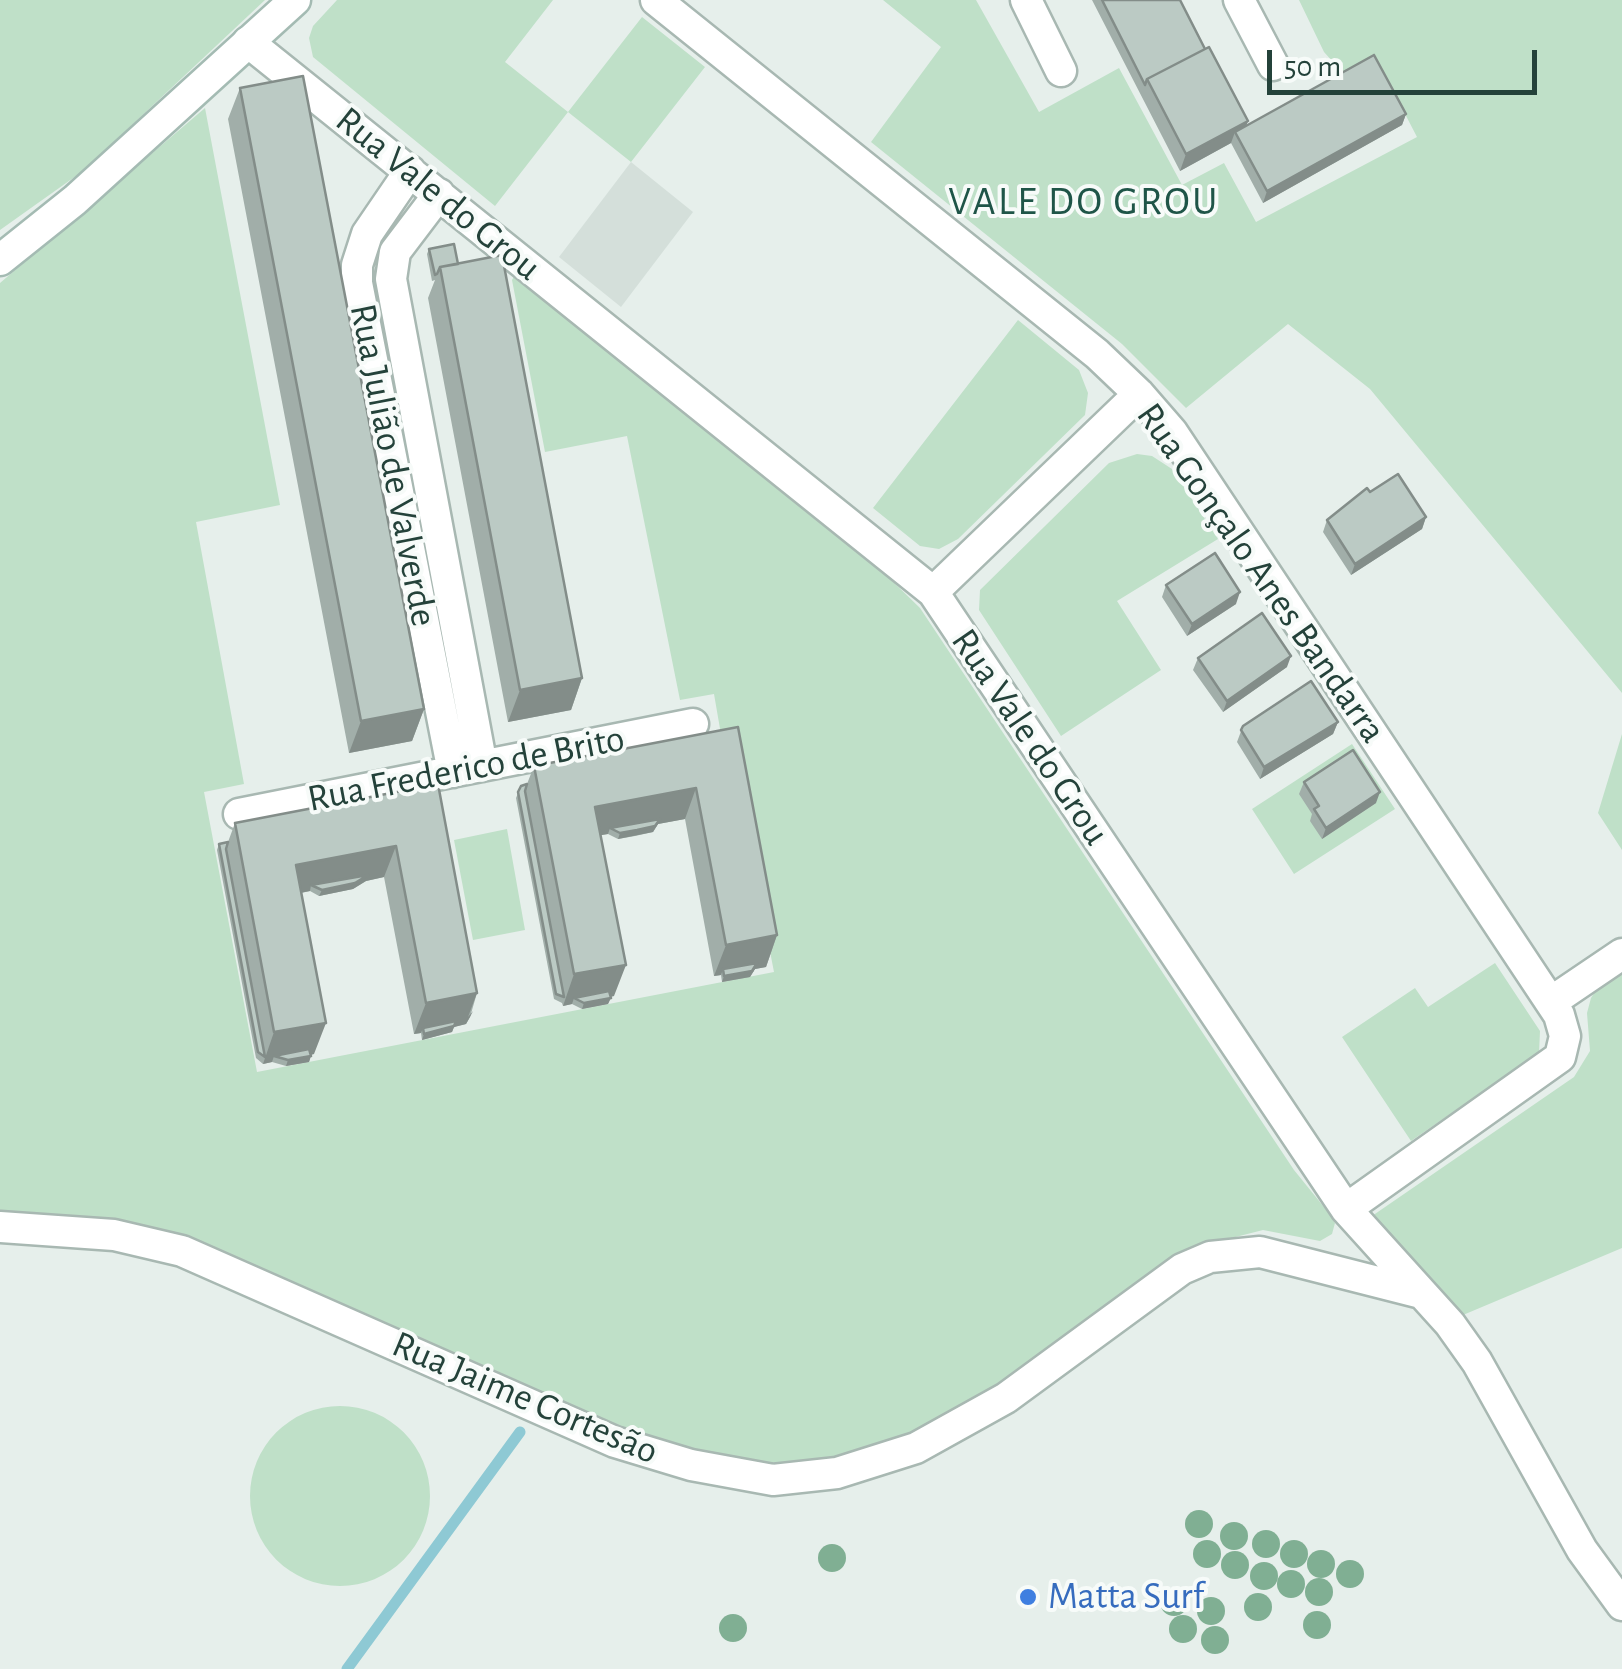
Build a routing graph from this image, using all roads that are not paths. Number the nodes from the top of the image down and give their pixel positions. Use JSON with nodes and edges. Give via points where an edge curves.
{"nodes":[{"id":1,"x":295,"y":0,"type":"edge"},
{"id":2,"x":656,"y":0,"type":"edge"},
{"id":3,"x":1026,"y":0,"type":"edge"},
{"id":4,"x":1239,"y":0,"type":"edge"},
{"id":5,"x":248,"y":42,"type":"junction"},
{"id":6,"x":1273,"y":66,"type":"dead end"},
{"id":7,"x":1061,"y":71,"type":"dead end"},
{"id":8,"x":410,"y":171,"type":"junction"},
{"id":9,"x":438,"y":194,"type":"junction"},
{"id":10,"x":0,"y":260,"type":"edge"},
{"id":11,"x":1139,"y":394,"type":"junction"},
{"id":12,"x":933,"y":592,"type":"junction"},
{"id":13,"x":693,"y":724,"type":"dead end"},
{"id":14,"x":468,"y":769,"type":"junction"},
{"id":15,"x":239,"y":814,"type":"dead end"},
{"id":16,"x":1622,"y":954,"type":"edge"},
{"id":17,"x":1551,"y":1002,"type":"junction"},
{"id":18,"x":1346,"y":1209,"type":"junction"},
{"id":19,"x":0,"y":1227,"type":"edge"},
{"id":20,"x":1420,"y":1293,"type":"junction"},
{"id":21,"x":1622,"y":1605,"type":"edge"}],
"edges":[{"from":1,"to":5,"type":"street"},
{"from":2,"to":11,"type":"street","name":"Rua Gonçalo Anes Bandarra"},
{"from":3,"to":7,"type":"street"},
{"from":4,"to":6,"type":"street"},
{"from":5,"to":8,"type":"street","name":"Rua Vale do Grou"},
{"from":5,"to":10,"type":"street"},
{"from":8,"to":9,"type":"street","name":"Rua Vale do Grou"},
{"from":8,"to":14,"type":"street","name":"Rua Julião de Valverde","via":[[366,234],[357,283]]},
{"from":9,"to":12,"type":"street","name":"Rua Vale do Grou"},
{"from":9,"to":14,"type":"street","name":"Rua Julião de Valverde","via":[[395,252],[390,279]]},
{"from":11,"to":12,"type":"street"},
{"from":11,"to":17,"type":"street","name":"Rua Gonçalo Anes Bandarra","via":[[1183,448]]},
{"from":12,"to":18,"type":"street","name":"Rua Vale do Grou"},
{"from":13,"to":14,"type":"street","name":"Rua Frederico de Brito"},
{"from":14,"to":15,"type":"street","name":"Rua Frederico de Brito"},
{"from":16,"to":17,"type":"street"},
{"from":17,"to":18,"type":"street","name":"Rua Gonçalo Anes Bandarra","via":[[1565,1036],[1560,1057]]},
{"from":18,"to":20,"type":"street","name":"Rua Vale do Grou"},
{"from":19,"to":20,"type":"street","name":"Rua Jaime Cortesão","via":[[114,1235],[182,1251],[615,1442],[773,1480],[837,1474],[916,1448],[1006,1398],[1182,1269],[1210,1258],[1260,1252]]},
{"from":20,"to":21,"type":"street","name":"Rua Vale do Grou","via":[[1477,1362],[1582,1550]]}]}
